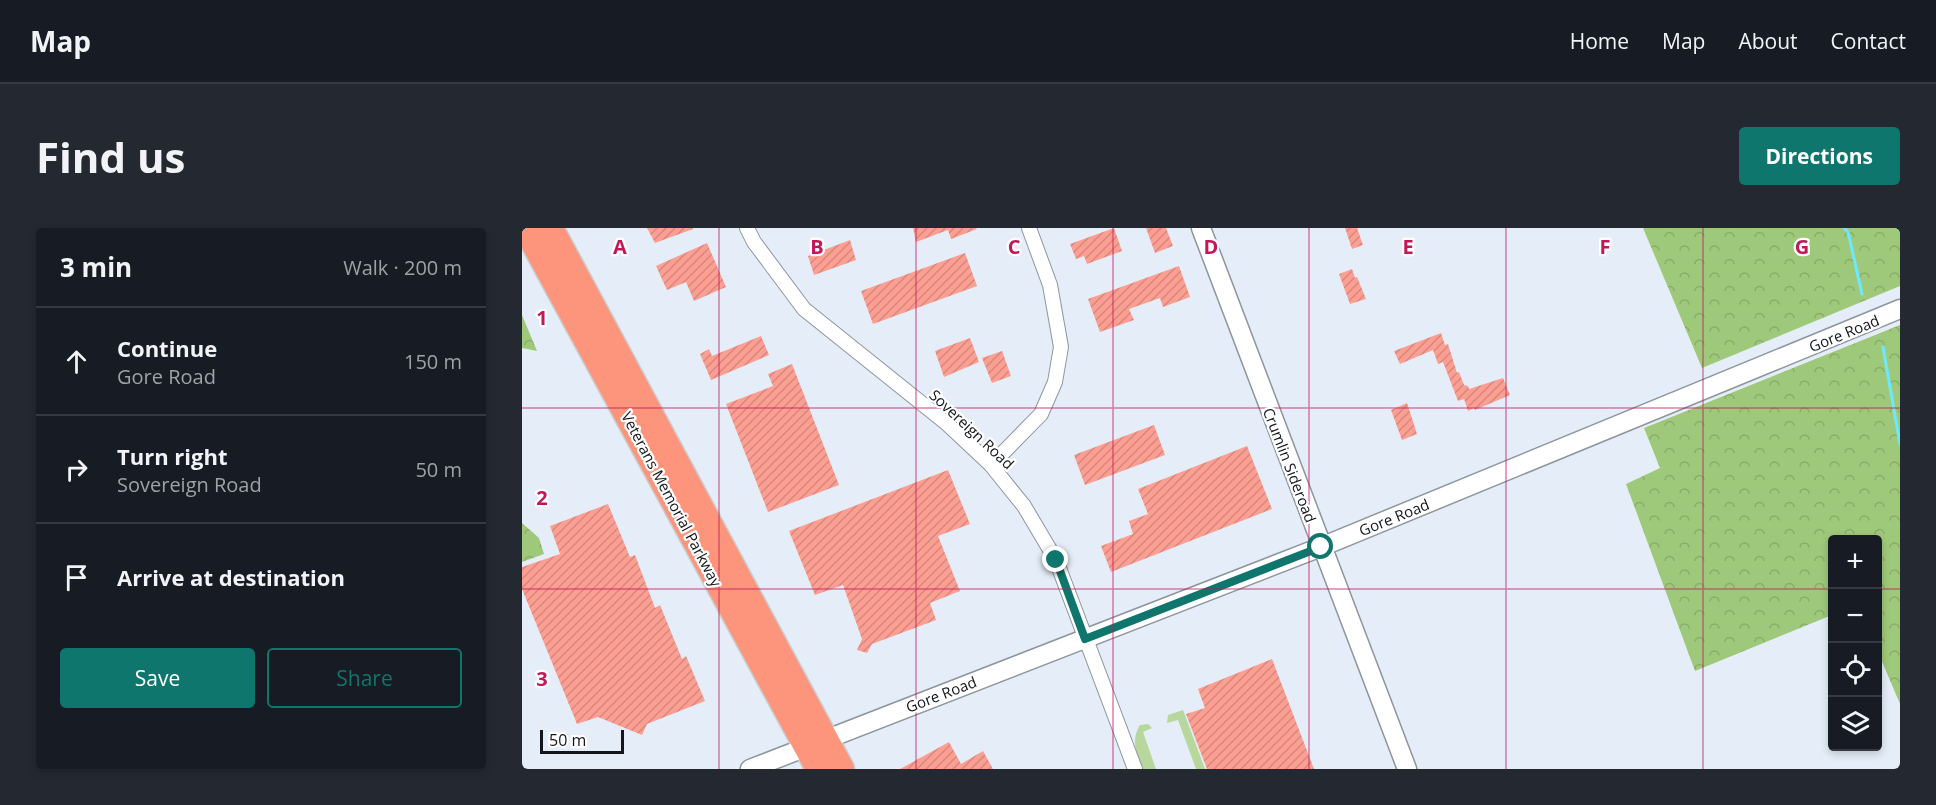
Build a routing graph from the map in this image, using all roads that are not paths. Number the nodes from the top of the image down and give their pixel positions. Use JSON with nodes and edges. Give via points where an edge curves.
{"nodes":[{"id":1,"x":525,"y":228,"type":"edge"},
{"id":2,"x":550,"y":228,"type":"edge"},
{"id":3,"x":747,"y":228,"type":"edge"},
{"id":4,"x":1029,"y":228,"type":"edge"},
{"id":5,"x":1201,"y":228,"type":"edge"},
{"id":6,"x":1900,"y":309,"type":"edge"},
{"id":7,"x":991,"y":465,"type":"junction"},
{"id":8,"x":1321,"y":547,"type":"junction"},
{"id":9,"x":1085,"y":639,"type":"junction"},
{"id":10,"x":816,"y":743,"type":"junction"},
{"id":11,"x":750,"y":769,"type":"edge"},
{"id":12,"x":818,"y":769,"type":"edge"},
{"id":13,"x":842,"y":769,"type":"edge"},
{"id":14,"x":1135,"y":769,"type":"edge"},
{"id":15,"x":1407,"y":769,"type":"edge"}],
"edges":[{"from":1,"to":10,"type":"highway","name":"Veterans Memorial Parkway"},
{"from":2,"to":10,"type":"highway","name":"Veterans Memorial Parkway"},
{"from":3,"to":7,"type":"street","name":"Sovereign Road","via":[[804,309],[945,422]]},
{"from":4,"to":7,"type":"street","via":[[1050,285],[1061,347],[1055,382],[1041,414]]},
{"from":5,"to":8,"type":"main road","name":"Crumlin Sideroad"},
{"from":6,"to":8,"type":"main road","name":"Gore Road"},
{"from":7,"to":9,"type":"street","name":"Sovereign Road","via":[[1024,506],[1056,560]]},
{"from":8,"to":9,"type":"main road","name":"Gore Road"},
{"from":8,"to":15,"type":"main road","name":"Crumlin Sideroad"},
{"from":9,"to":10,"type":"main road","name":"Gore Road"},
{"from":9,"to":14,"type":"street","name":"Sovereign Road"},
{"from":10,"to":11,"type":"main road","name":"Gore Road"},
{"from":10,"to":12,"type":"highway","name":"Veterans Memorial Parkway"},
{"from":10,"to":13,"type":"highway","name":"Veterans Memorial Parkway"}]}
